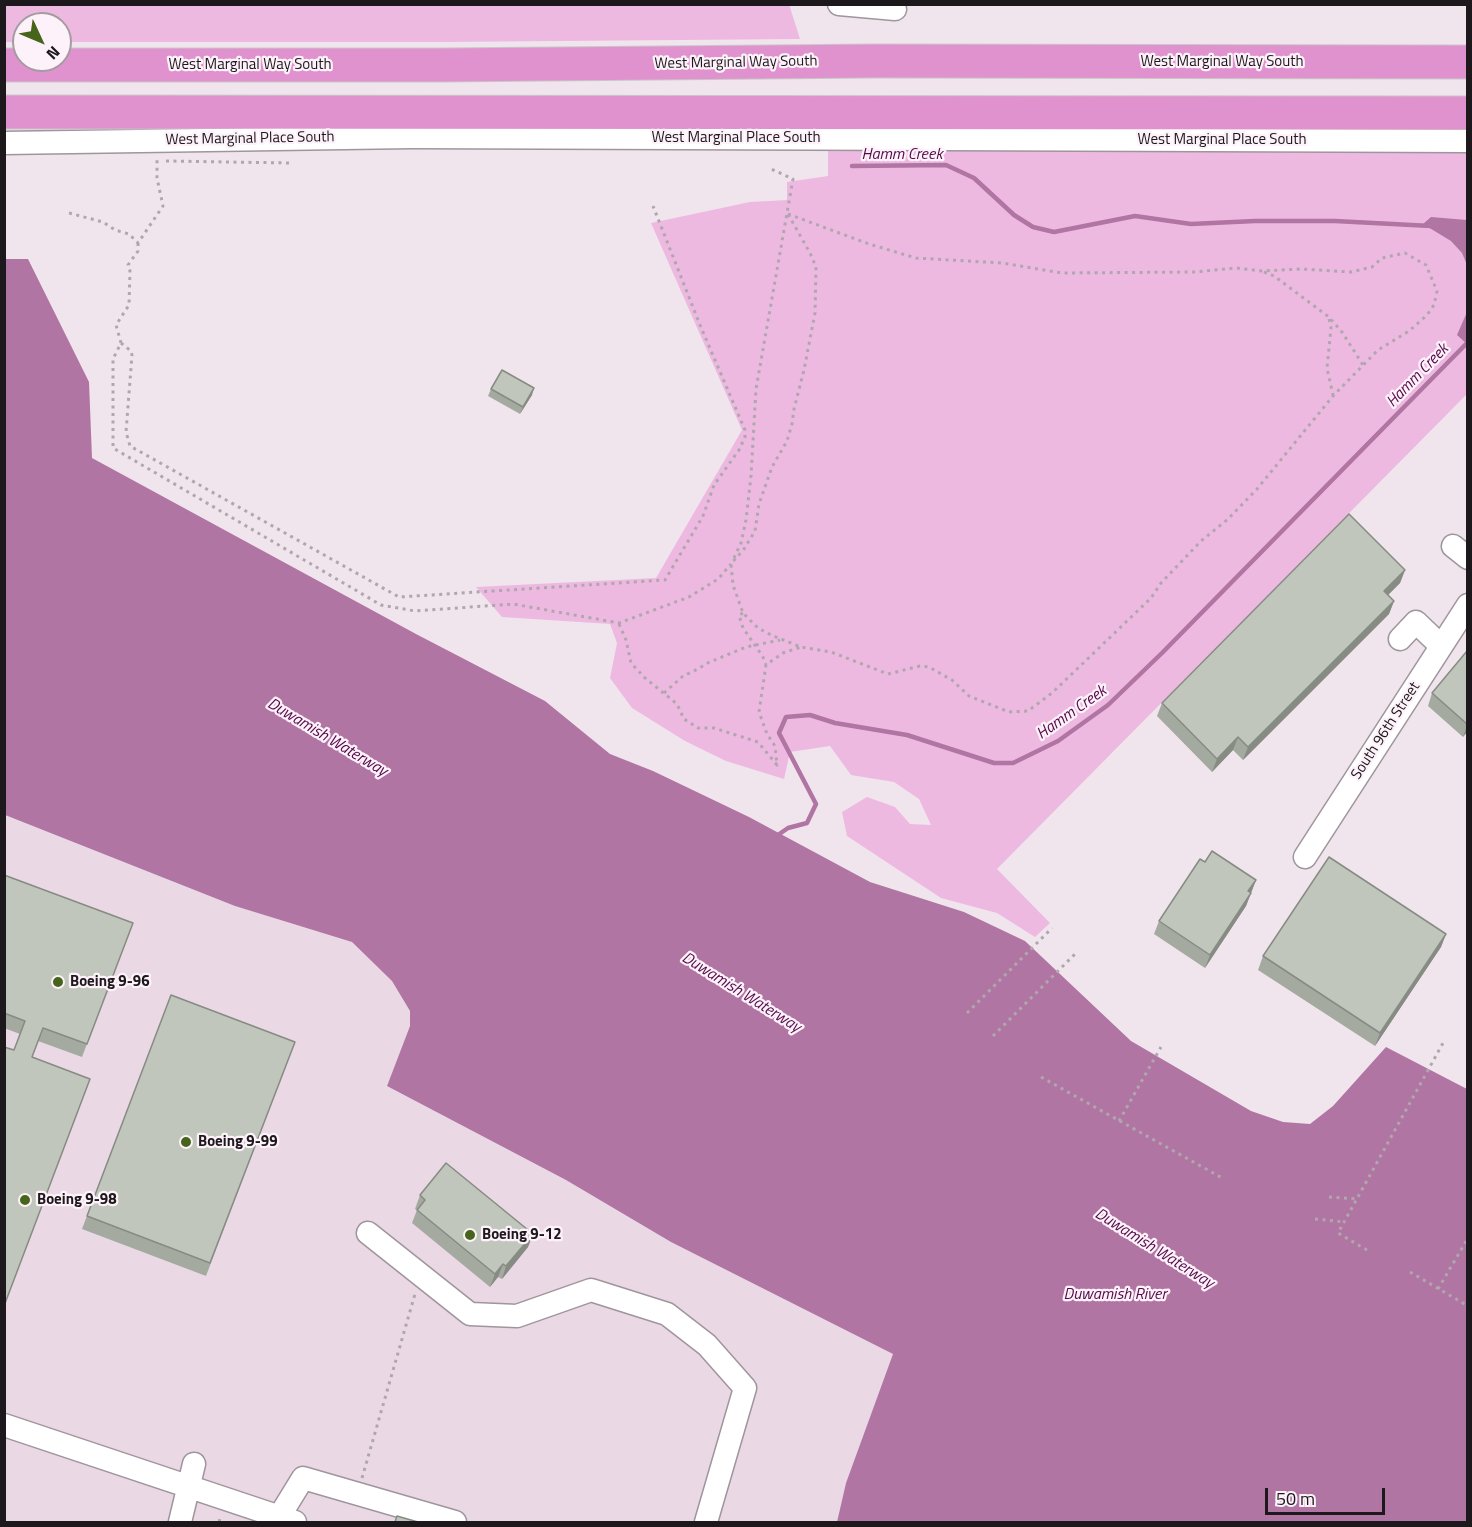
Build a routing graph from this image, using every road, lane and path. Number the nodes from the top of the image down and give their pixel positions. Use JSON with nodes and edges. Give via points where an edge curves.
{"nodes":[{"id":1,"x":839,"y":4,"type":"edge"},
{"id":2,"x":895,"y":9,"type":"dead end"},
{"id":3,"x":1467,"y":62,"type":"edge"},
{"id":4,"x":4,"y":65,"type":"edge"},
{"id":5,"x":4,"y":112,"type":"edge"},
{"id":6,"x":1467,"y":113,"type":"edge"},
{"id":7,"x":1467,"y":141,"type":"edge"},
{"id":8,"x":4,"y":143,"type":"edge"},
{"id":9,"x":290,"y":163,"type":"dead end"},
{"id":10,"x":769,"y":168,"type":"dead end"},
{"id":11,"x":653,"y":206,"type":"dead end"},
{"id":12,"x":69,"y":213,"type":"dead end"},
{"id":13,"x":788,"y":214,"type":"junction"},
{"id":14,"x":138,"y":243,"type":"junction"},
{"id":15,"x":1262,"y":271,"type":"junction"},
{"id":16,"x":1329,"y":317,"type":"junction"},
{"id":17,"x":120,"y":343,"type":"junction"},
{"id":18,"x":1363,"y":365,"type":"junction"},
{"id":19,"x":1333,"y":396,"type":"junction"},
{"id":20,"x":731,"y":564,"type":"junction"},
{"id":21,"x":1467,"y":605,"type":"edge"},
{"id":22,"x":743,"y":613,"type":"junction"},
{"id":23,"x":619,"y":623,"type":"junction"},
{"id":24,"x":1401,"y":639,"type":"dead end"},
{"id":25,"x":782,"y":640,"type":"junction"},
{"id":26,"x":754,"y":644,"type":"junction"},
{"id":27,"x":1441,"y":646,"type":"junction"},
{"id":28,"x":801,"y":647,"type":"junction"},
{"id":29,"x":766,"y":665,"type":"junction"},
{"id":30,"x":664,"y":693,"type":"junction"},
{"id":31,"x":1305,"y":857,"type":"dead end"},
{"id":32,"x":1052,"y":928,"type":"dead end"},
{"id":33,"x":1077,"y":952,"type":"dead end"},
{"id":34,"x":967,"y":1013,"type":"dead end"},
{"id":35,"x":993,"y":1036,"type":"dead end"},
{"id":36,"x":1443,"y":1043,"type":"dead end"},
{"id":37,"x":1161,"y":1047,"type":"dead end"},
{"id":38,"x":1041,"y":1077,"type":"dead end"},
{"id":39,"x":1119,"y":1120,"type":"junction"},
{"id":40,"x":1224,"y":1179,"type":"dead end"},
{"id":41,"x":1329,"y":1197,"type":"dead end"},
{"id":42,"x":1357,"y":1199,"type":"junction"},
{"id":43,"x":1315,"y":1219,"type":"dead end"},
{"id":44,"x":1344,"y":1222,"type":"junction"},
{"id":45,"x":368,"y":1233,"type":"dead end"},
{"id":46,"x":1467,"y":1238,"type":"edge"},
{"id":47,"x":1367,"y":1250,"type":"dead end"},
{"id":48,"x":1410,"y":1272,"type":"dead end"},
{"id":49,"x":420,"y":1274,"type":"junction"},
{"id":50,"x":1438,"y":1289,"type":"junction"},
{"id":51,"x":1467,"y":1306,"type":"edge"},
{"id":52,"x":4,"y":1425,"type":"edge"},
{"id":53,"x":194,"y":1464,"type":"dead end"},
{"id":54,"x":188,"y":1487,"type":"junction"},
{"id":55,"x":358,"y":1494,"type":"junction"},
{"id":56,"x":285,"y":1521,"type":"edge"},
{"id":57,"x":180,"y":1522,"type":"edge"},
{"id":58,"x":455,"y":1522,"type":"edge"},
{"id":59,"x":706,"y":1522,"type":"edge"}],
"edges":[{"from":1,"to":2,"type":"street"},
{"from":3,"to":4,"type":"highway","name":"West Marginal Way South"},
{"from":5,"to":6,"type":"highway"},
{"from":7,"to":8,"type":"street","name":"West Marginal Place South","via":[[412,136]]},
{"from":9,"to":14,"type":"path","via":[[156,159],[163,206]]},
{"from":10,"to":13,"type":"path","via":[[793,179]]},
{"from":11,"to":17,"type":"path","via":[[745,430],[739,450],[714,485],[703,516],[665,580],[399,597],[130,446],[126,432],[132,355]]},
{"from":12,"to":14,"type":"path","via":[[122,230]]},
{"from":13,"to":15,"type":"path","via":[[916,258],[1002,263],[1062,273],[1236,268]]},
{"from":13,"to":20,"type":"path","via":[[756,389],[746,520]]},
{"from":13,"to":20,"type":"path","via":[[816,267],[813,329],[787,441],[765,485],[754,531]]},
{"from":14,"to":17,"type":"path","via":[[138,251],[128,265],[129,304],[116,325]]},
{"from":15,"to":16,"type":"path"},
{"from":15,"to":18,"type":"path","via":[[1361,271],[1382,258],[1405,253],[1423,262],[1437,291],[1434,305],[1409,331],[1378,350]]},
{"from":16,"to":18,"type":"path"},
{"from":16,"to":19,"type":"path","via":[[1327,368]]},
{"from":17,"to":23,"type":"path","via":[[113,359],[112,443],[116,451],[381,605],[416,611],[513,604]]},
{"from":18,"to":19,"type":"path"},
{"from":19,"to":28,"type":"path","via":[[1228,519],[1201,541],[1161,582],[1151,598],[1065,683],[1028,711],[1009,712],[992,707],[969,696],[929,667],[888,674],[831,652]]},
{"from":20,"to":22,"type":"path","via":[[733,585]]},
{"from":20,"to":23,"type":"path","via":[[718,579],[689,597]]},
{"from":21,"to":27,"type":"street","name":"South 96th Street"},
{"from":22,"to":25,"type":"path","via":[[758,628]]},
{"from":22,"to":26,"type":"path","via":[[739,615],[743,628]]},
{"from":23,"to":30,"type":"path","via":[[631,663]]},
{"from":24,"to":27,"type":"street","via":[[1416,622]]},
{"from":25,"to":26,"type":"path"},
{"from":25,"to":28,"type":"path"},
{"from":26,"to":29,"type":"path"},
{"from":26,"to":30,"type":"path","via":[[705,664]]},
{"from":27,"to":31,"type":"street","name":"South 96th Street","via":[[1348,809],[1326,843]]},
{"from":28,"to":29,"type":"path"},
{"from":29,"to":30,"type":"path","via":[[759,712],[775,747],[777,765],[758,742],[714,728],[698,728],[684,719],[677,704]]},
{"from":32,"to":34,"type":"path"},
{"from":33,"to":35,"type":"path"},
{"from":36,"to":42,"type":"path"},
{"from":37,"to":39,"type":"path"},
{"from":38,"to":39,"type":"path"},
{"from":39,"to":40,"type":"path"},
{"from":41,"to":42,"type":"path"},
{"from":42,"to":44,"type":"path"},
{"from":43,"to":44,"type":"path"},
{"from":44,"to":47,"type":"path","via":[[1338,1233]]},
{"from":45,"to":49,"type":"street"},
{"from":46,"to":50,"type":"path"},
{"from":48,"to":50,"type":"path"},
{"from":49,"to":55,"type":"path"},
{"from":49,"to":59,"type":"street","via":[[470,1314],[517,1316],[591,1290],[667,1314],[707,1345],[745,1388]]},
{"from":50,"to":51,"type":"path"},
{"from":52,"to":54,"type":"street"},
{"from":53,"to":54,"type":"street"},
{"from":54,"to":56,"type":"street"},
{"from":54,"to":57,"type":"street"},
{"from":55,"to":56,"type":"street","via":[[303,1478]]},
{"from":55,"to":58,"type":"street"}]}
